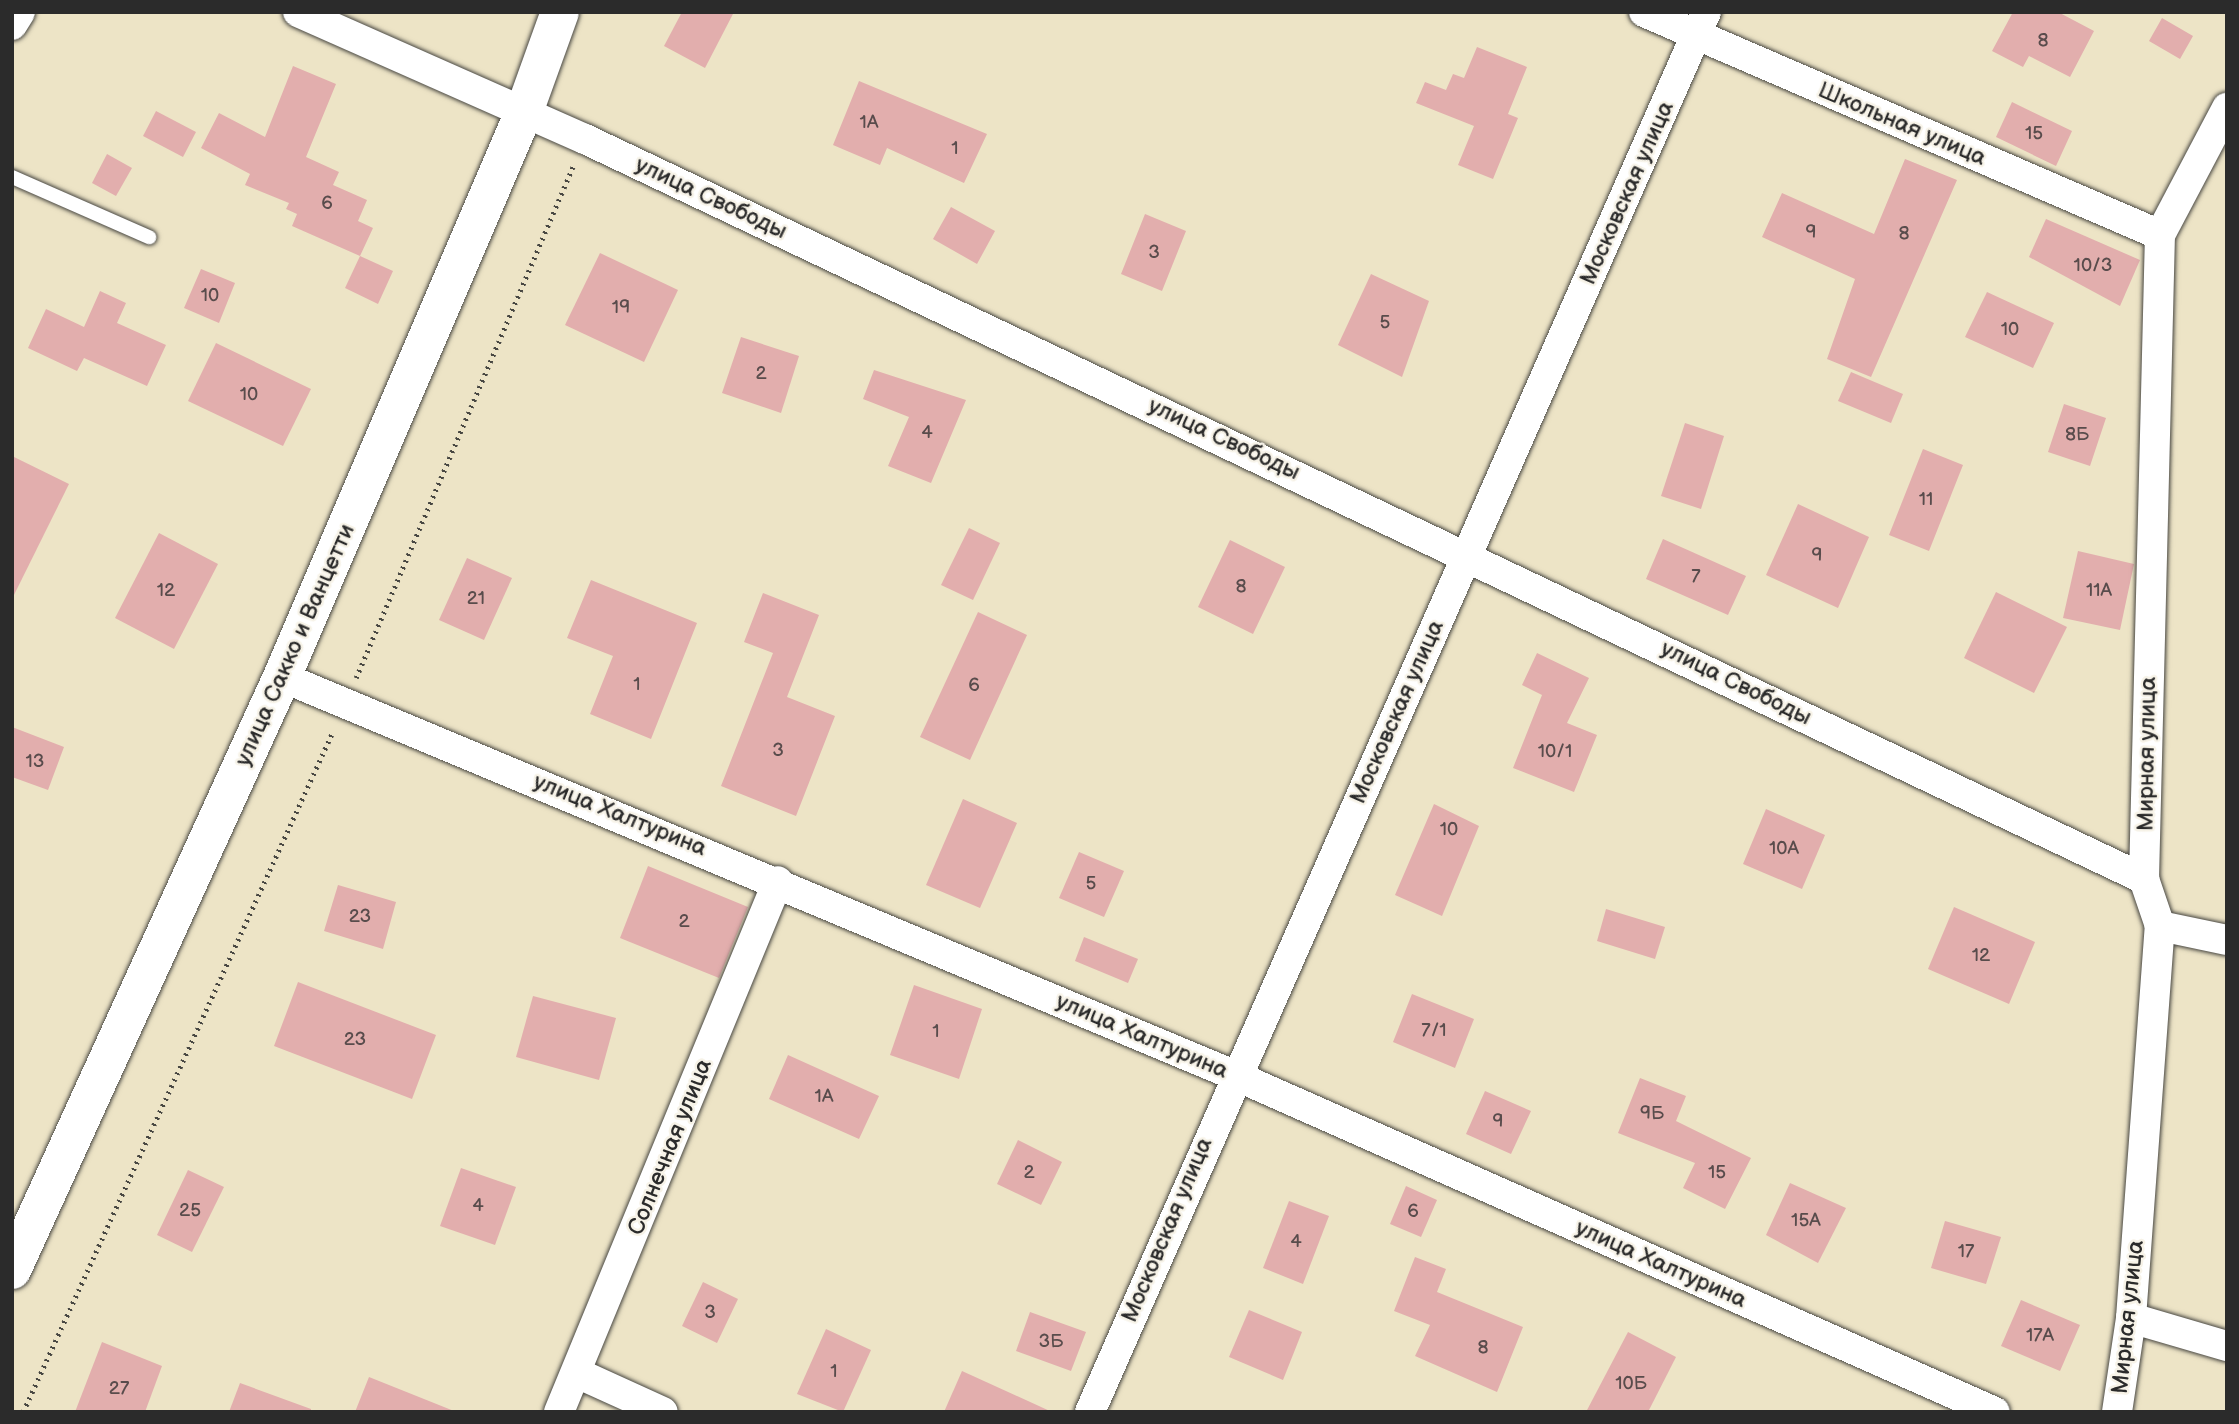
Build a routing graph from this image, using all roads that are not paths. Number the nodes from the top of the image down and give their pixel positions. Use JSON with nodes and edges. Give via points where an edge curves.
{"nodes":[{"id":1,"x":20,"y":12,"type":"edge"},
{"id":2,"x":298,"y":12,"type":"edge"},
{"id":3,"x":560,"y":12,"type":"edge"},
{"id":4,"x":1644,"y":12,"type":"edge"},
{"id":5,"x":1701,"y":24,"type":"edge"},
{"id":6,"x":12,"y":25,"type":"edge"},
{"id":7,"x":2227,"y":108,"type":"edge"},
{"id":8,"x":524,"y":112,"type":"junction"},
{"id":9,"x":12,"y":177,"type":"edge"},
{"id":10,"x":2160,"y":235,"type":"junction"},
{"id":11,"x":149,"y":237,"type":"dead end"},
{"id":12,"x":1469,"y":554,"type":"junction"},
{"id":13,"x":282,"y":677,"type":"junction"},
{"id":14,"x":2144,"y":879,"type":"junction"},
{"id":15,"x":778,"y":881,"type":"junction"},
{"id":16,"x":2160,"y":926,"type":"junction"},
{"id":17,"x":2227,"y":940,"type":"edge"},
{"id":18,"x":1234,"y":1075,"type":"junction"},
{"id":19,"x":12,"y":1270,"type":"edge"},
{"id":20,"x":2131,"y":1318,"type":"junction"},
{"id":21,"x":2227,"y":1346,"type":"edge"},
{"id":22,"x":577,"y":1373,"type":"junction"},
{"id":23,"x":559,"y":1412,"type":"edge"},
{"id":24,"x":663,"y":1412,"type":"edge"},
{"id":25,"x":1090,"y":1412,"type":"edge"},
{"id":26,"x":1995,"y":1412,"type":"edge"},
{"id":27,"x":2117,"y":1412,"type":"edge"}],
"edges":[{"from":1,"to":6,"type":"street"},
{"from":2,"to":8,"type":"street","name":"улица Свободы"},
{"from":3,"to":8,"type":"main road","name":"улица Сакко и Ванцетти"},
{"from":4,"to":5,"type":"street","name":"Школьная улица"},
{"from":5,"to":10,"type":"street","name":"Школьная улица"},
{"from":5,"to":12,"type":"street","name":"Московская улица"},
{"from":7,"to":10,"type":"street","name":"Мирная улица"},
{"from":8,"to":12,"type":"street","name":"улица Свободы"},
{"from":8,"to":13,"type":"main road","name":"улица Сакко и Ванцетти"},
{"from":9,"to":11,"type":"lane"},
{"from":10,"to":14,"type":"street","name":"Мирная улица"},
{"from":12,"to":14,"type":"street","name":"улица Свободы"},
{"from":12,"to":18,"type":"street","name":"Московская улица"},
{"from":13,"to":15,"type":"street","name":"улица Халтурина"},
{"from":13,"to":19,"type":"main road","name":"улица Сакко и Ванцетти"},
{"from":14,"to":16,"type":"street","name":"Мирная улица"},
{"from":15,"to":18,"type":"street","name":"улица Халтурина"},
{"from":15,"to":22,"type":"street","name":"Солнечная улица"},
{"from":16,"to":17,"type":"street"},
{"from":16,"to":20,"type":"street","name":"Мирная улица"},
{"from":18,"to":25,"type":"street","name":"Московская улица"},
{"from":18,"to":26,"type":"street","name":"улица Халтурина"},
{"from":20,"to":21,"type":"street"},
{"from":20,"to":27,"type":"street","name":"Мирная улица"},
{"from":22,"to":23,"type":"street","name":"Солнечная улица"},
{"from":22,"to":24,"type":"street"}]}
